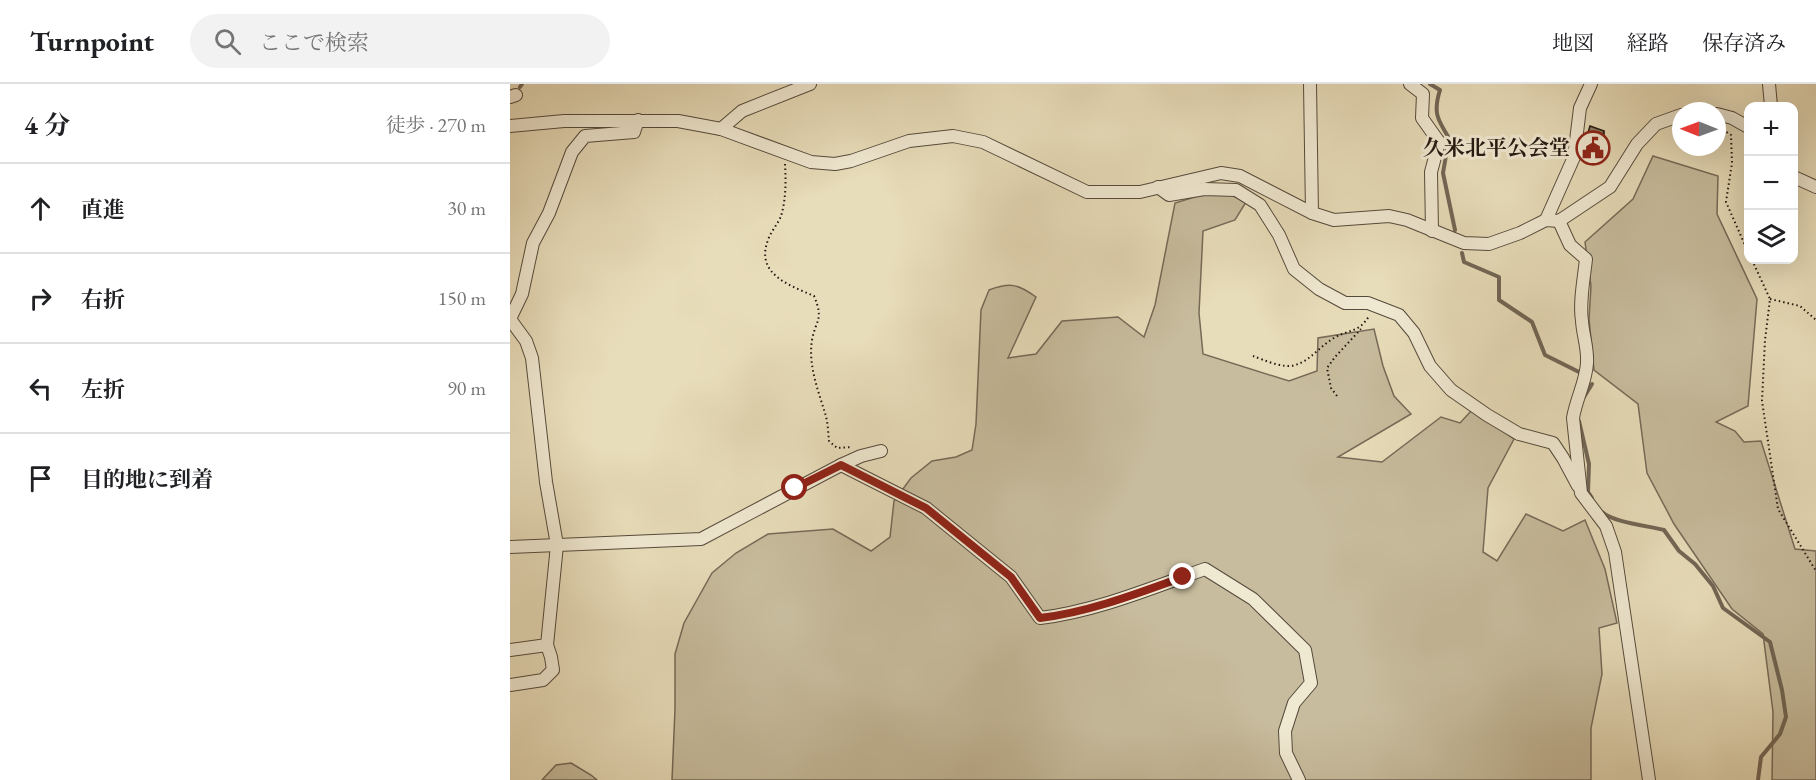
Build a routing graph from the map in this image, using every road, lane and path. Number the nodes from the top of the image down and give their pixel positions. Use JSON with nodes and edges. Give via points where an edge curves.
{"nodes":[{"id":1,"x":810,"y":84,"type":"edge"},
{"id":2,"x":1310,"y":84,"type":"edge"},
{"id":3,"x":1410,"y":84,"type":"edge"},
{"id":4,"x":1591,"y":84,"type":"edge"},
{"id":5,"x":1769,"y":84,"type":"edge"},
{"id":6,"x":1771,"y":102,"type":"edge"},
{"id":7,"x":1726,"y":116,"type":"edge"},
{"id":8,"x":1672,"y":118,"type":"edge"},
{"id":9,"x":638,"y":120,"type":"junction"},
{"id":10,"x":1744,"y":124,"type":"edge"},
{"id":11,"x":510,"y":126,"type":"edge"},
{"id":12,"x":721,"y":129,"type":"junction"},
{"id":13,"x":1726,"y":132,"type":"edge"},
{"id":14,"x":785,"y":154,"type":"junction"},
{"id":15,"x":1798,"y":179,"type":"edge"},
{"id":16,"x":1158,"y":187,"type":"junction"},
{"id":17,"x":1816,"y":187,"type":"edge"},
{"id":18,"x":1312,"y":213,"type":"junction"},
{"id":19,"x":1552,"y":220,"type":"junction"},
{"id":20,"x":1432,"y":231,"type":"junction"},
{"id":21,"x":1744,"y":241,"type":"edge"},
{"id":22,"x":1754,"y":264,"type":"edge"},
{"id":23,"x":1770,"y":299,"type":"junction"},
{"id":24,"x":1370,"y":315,"type":"dead end"},
{"id":25,"x":1816,"y":320,"type":"edge"},
{"id":26,"x":1363,"y":327,"type":"junction"},
{"id":27,"x":1253,"y":356,"type":"dead end"},
{"id":28,"x":1337,"y":396,"type":"dead end"},
{"id":29,"x":858,"y":446,"type":"dead end"},
{"id":30,"x":881,"y":451,"type":"dead end"},
{"id":31,"x":841,"y":465,"type":"junction"},
{"id":32,"x":1581,"y":493,"type":"junction"},
{"id":33,"x":557,"y":545,"type":"junction"},
{"id":34,"x":510,"y":547,"type":"edge"},
{"id":35,"x":1816,"y":571,"type":"edge"},
{"id":36,"x":547,"y":645,"type":"junction"},
{"id":37,"x":510,"y":650,"type":"edge"},
{"id":38,"x":510,"y":685,"type":"edge"},
{"id":39,"x":1299,"y":780,"type":"edge"},
{"id":40,"x":1649,"y":780,"type":"edge"}],
"edges":[{"from":1,"to":12,"type":"street","via":[[742,111]]},
{"from":2,"to":18,"type":"street"},
{"from":3,"to":20,"type":"street","via":[[1423,94],[1422,118],[1439,142],[1431,172]]},
{"from":4,"to":19,"type":"street","via":[[1580,108],[1574,157]]},
{"from":5,"to":6,"type":"street"},
{"from":7,"to":10,"type":"street"},
{"from":8,"to":19,"type":"street","via":[[1656,124],[1637,144],[1610,187]]},
{"from":9,"to":11,"type":"street"},
{"from":9,"to":12,"type":"street","via":[[678,120]]},
{"from":9,"to":33,"type":"street","via":[[634,132],[585,136],[572,152],[533,243],[522,294],[510,319],[526,341],[532,358]]},
{"from":12,"to":14,"type":"street"},
{"from":13,"to":21,"type":"path","via":[[1731,135],[1732,163],[1726,202]]},
{"from":14,"to":16,"type":"street","via":[[835,164],[909,141],[953,136],[983,142],[1087,192],[1140,192]]},
{"from":14,"to":29,"type":"path","via":[[781,216],[763,256],[779,279],[814,296],[820,310],[811,358],[829,441],[837,448]]},
{"from":15,"to":17,"type":"street"},
{"from":16,"to":18,"type":"street","via":[[1221,173],[1240,176]]},
{"from":16,"to":32,"type":"street","via":[[1169,195],[1204,189],[1236,190],[1260,204],[1280,235],[1294,269],[1345,303],[1368,303],[1399,315],[1414,333],[1430,366],[1450,390],[1519,434],[1553,443]]},
{"from":18,"to":20,"type":"street","via":[[1334,220],[1389,216]]},
{"from":19,"to":20,"type":"street","via":[[1489,244],[1464,243]]},
{"from":19,"to":32,"type":"street","via":[[1586,260],[1581,320],[1587,342],[1587,365],[1574,418]]},
{"from":22,"to":23,"type":"path"},
{"from":23,"to":25,"type":"path","via":[[1800,306]]},
{"from":23,"to":35,"type":"path","via":[[1762,401],[1778,509]]},
{"from":24,"to":26,"type":"path"},
{"from":26,"to":27,"type":"path","via":[[1334,338],[1293,366]]},
{"from":26,"to":28,"type":"path","via":[[1327,368]]},
{"from":30,"to":31,"type":"street"},
{"from":31,"to":33,"type":"street","via":[[701,539]]},
{"from":31,"to":39,"type":"street","via":[[926,508],[1011,577],[1040,618],[1115,601],[1205,569],[1253,599],[1305,650],[1311,683],[1294,703],[1285,731],[1286,753]]},
{"from":32,"to":40,"type":"street","via":[[1606,526],[1615,552]]},
{"from":33,"to":34,"type":"street"},
{"from":33,"to":36,"type":"street"},
{"from":36,"to":37,"type":"street"},
{"from":36,"to":38,"type":"street","via":[[553,670],[543,680]]}]}
